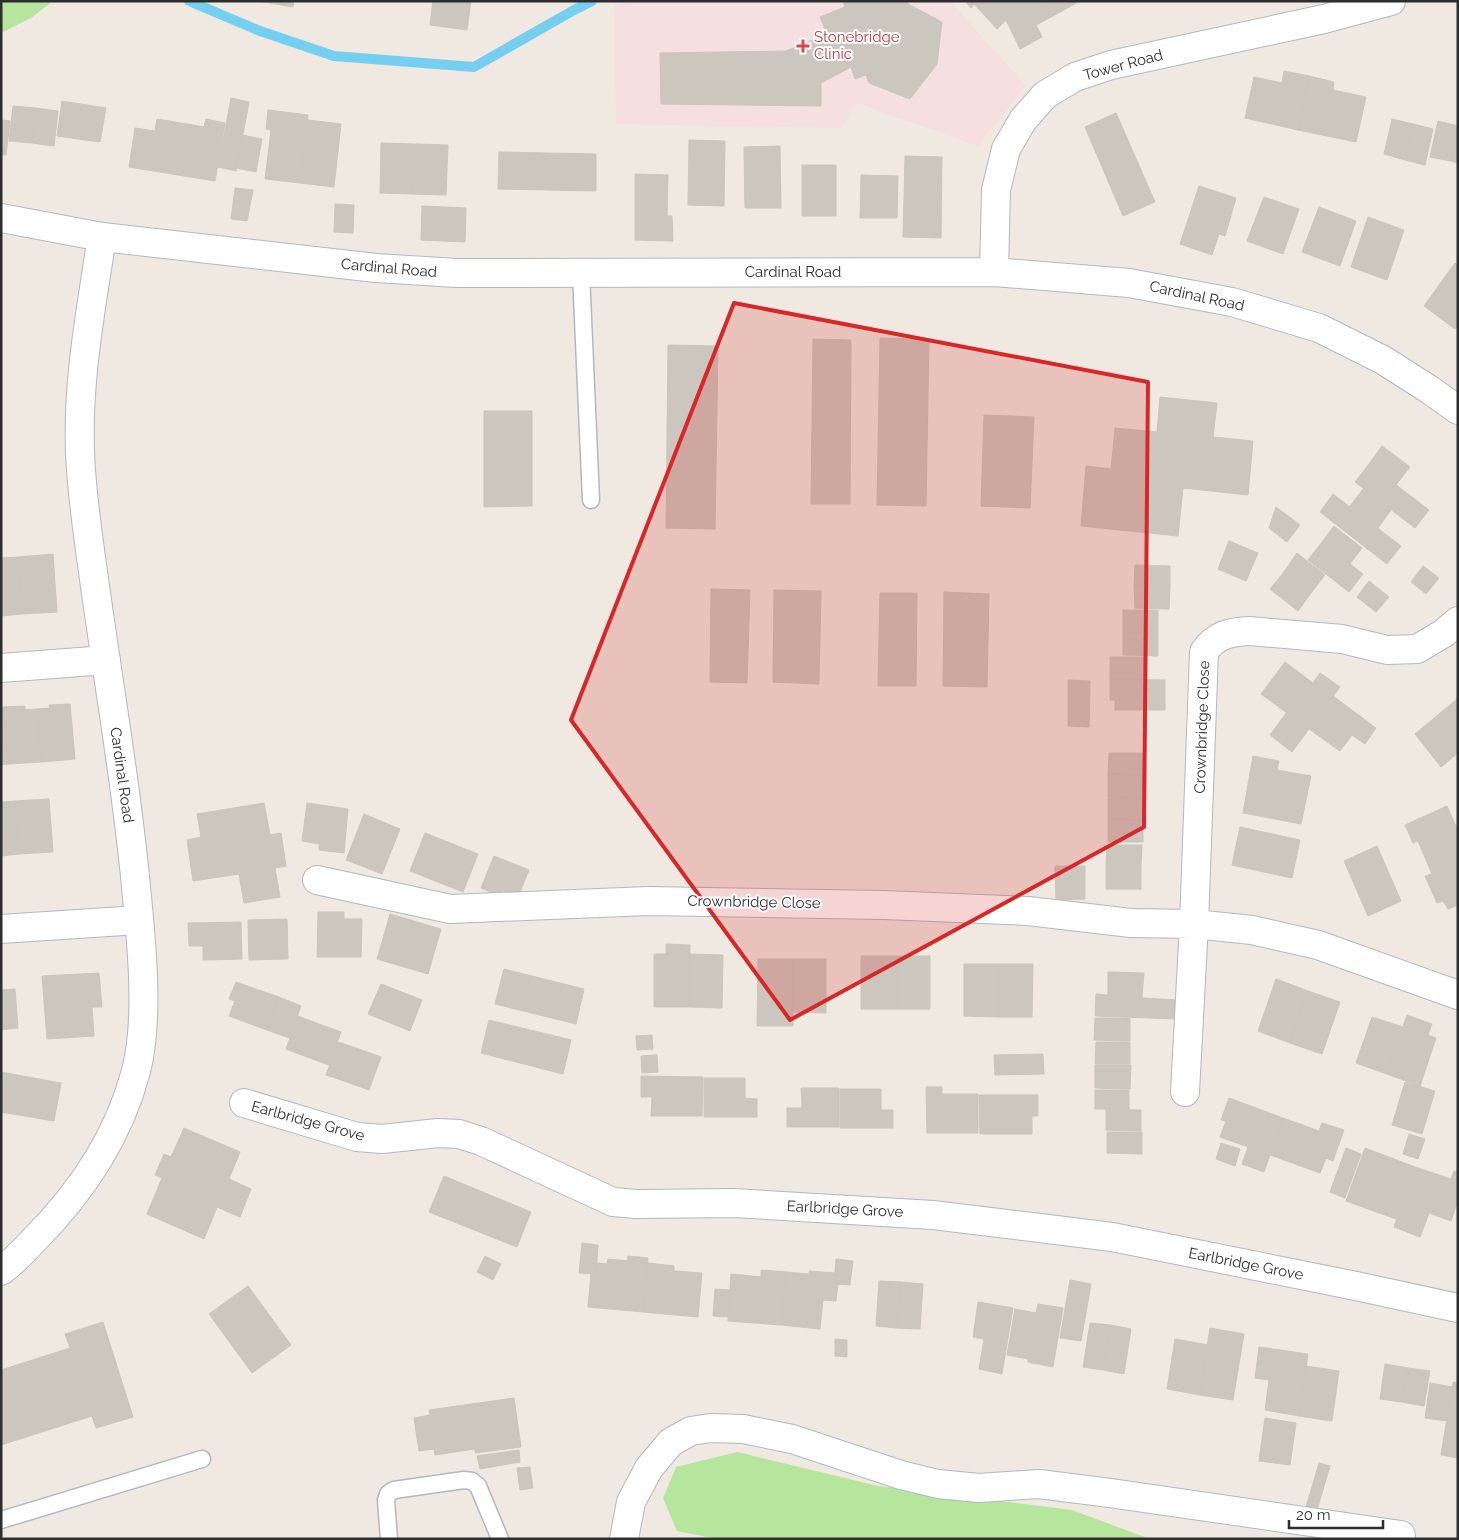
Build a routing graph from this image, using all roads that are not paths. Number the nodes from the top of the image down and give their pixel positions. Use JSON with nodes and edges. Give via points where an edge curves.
{"nodes":[{"id":1,"x":1391,"y":1,"type":"edge"},
{"id":2,"x":1,"y":218,"type":"edge"},
{"id":3,"x":102,"y":238,"type":"junction"},
{"id":4,"x":994,"y":272,"type":"junction"},
{"id":5,"x":581,"y":273,"type":"junction"},
{"id":6,"x":1458,"y":410,"type":"edge"},
{"id":7,"x":591,"y":500,"type":"dead end"},
{"id":8,"x":1458,"y":622,"type":"edge"},
{"id":9,"x":106,"y":660,"type":"junction"},
{"id":10,"x":1,"y":668,"type":"edge"},
{"id":11,"x":317,"y":880,"type":"dead end"},
{"id":12,"x":139,"y":920,"type":"junction"},
{"id":13,"x":1194,"y":924,"type":"junction"},
{"id":14,"x":1,"y":929,"type":"edge"},
{"id":15,"x":1458,"y":995,"type":"edge"},
{"id":16,"x":1184,"y":1092,"type":"dead end"},
{"id":17,"x":244,"y":1103,"type":"dead end"},
{"id":18,"x":1,"y":1271,"type":"edge"},
{"id":19,"x":1458,"y":1308,"type":"edge"},
{"id":20,"x":202,"y":1459,"type":"dead end"},
{"id":21,"x":1,"y":1520,"type":"edge"},
{"id":22,"x":1401,"y":1535,"type":"dead end"},
{"id":23,"x":389,"y":1539,"type":"edge"},
{"id":24,"x":500,"y":1539,"type":"edge"},
{"id":25,"x":624,"y":1539,"type":"edge"}],
"edges":[{"from":1,"to":4,"type":"street","name":"Tower Road","via":[[1324,19],[1111,65],[1075,77],[1045,95],[1023,120],[1006,149],[996,190]]},
{"from":2,"to":3,"type":"street","name":"Cardinal Road"},
{"from":3,"to":5,"type":"street","name":"Cardinal Road","via":[[376,268],[457,273]]},
{"from":3,"to":9,"type":"street","name":"Cardinal Road","via":[[79,410],[82,480]]},
{"from":4,"to":5,"type":"street","name":"Cardinal Road"},
{"from":4,"to":6,"type":"street","name":"Cardinal Road","via":[[1129,282],[1232,302],[1319,328],[1376,356]]},
{"from":5,"to":7,"type":"lane"},
{"from":8,"to":13,"type":"street","name":"Crownbridge Close","via":[[1417,649],[1387,650],[1342,639],[1249,631],[1234,632],[1211,642],[1204,652]]},
{"from":9,"to":10,"type":"street"},
{"from":9,"to":12,"type":"street","name":"Cardinal Road"},
{"from":11,"to":13,"type":"street","name":"Crownbridge Close","via":[[450,909],[648,901],[884,904],[1028,911],[1131,923]]},
{"from":12,"to":14,"type":"street"},
{"from":12,"to":18,"type":"street","name":"Cardinal Road","via":[[142,1030],[136,1070],[114,1130],[92,1169],[55,1219]]},
{"from":13,"to":15,"type":"street","name":"Crownbridge Close","via":[[1252,930],[1318,945]]},
{"from":13,"to":16,"type":"street","name":"Crownbridge Close"},
{"from":17,"to":19,"type":"street","name":"Earlbridge Grove","via":[[357,1137],[382,1139],[459,1134],[613,1202],[734,1203],[923,1214],[1112,1237]]},
{"from":20,"to":21,"type":"lane"},
{"from":22,"to":25,"type":"street","via":[[1039,1484],[979,1488],[938,1484],[792,1439],[743,1429],[710,1428],[691,1432],[671,1442],[649,1468],[631,1502]]},
{"from":23,"to":24,"type":"lane","via":[[388,1494],[394,1490],[464,1480],[478,1486]]}]}
